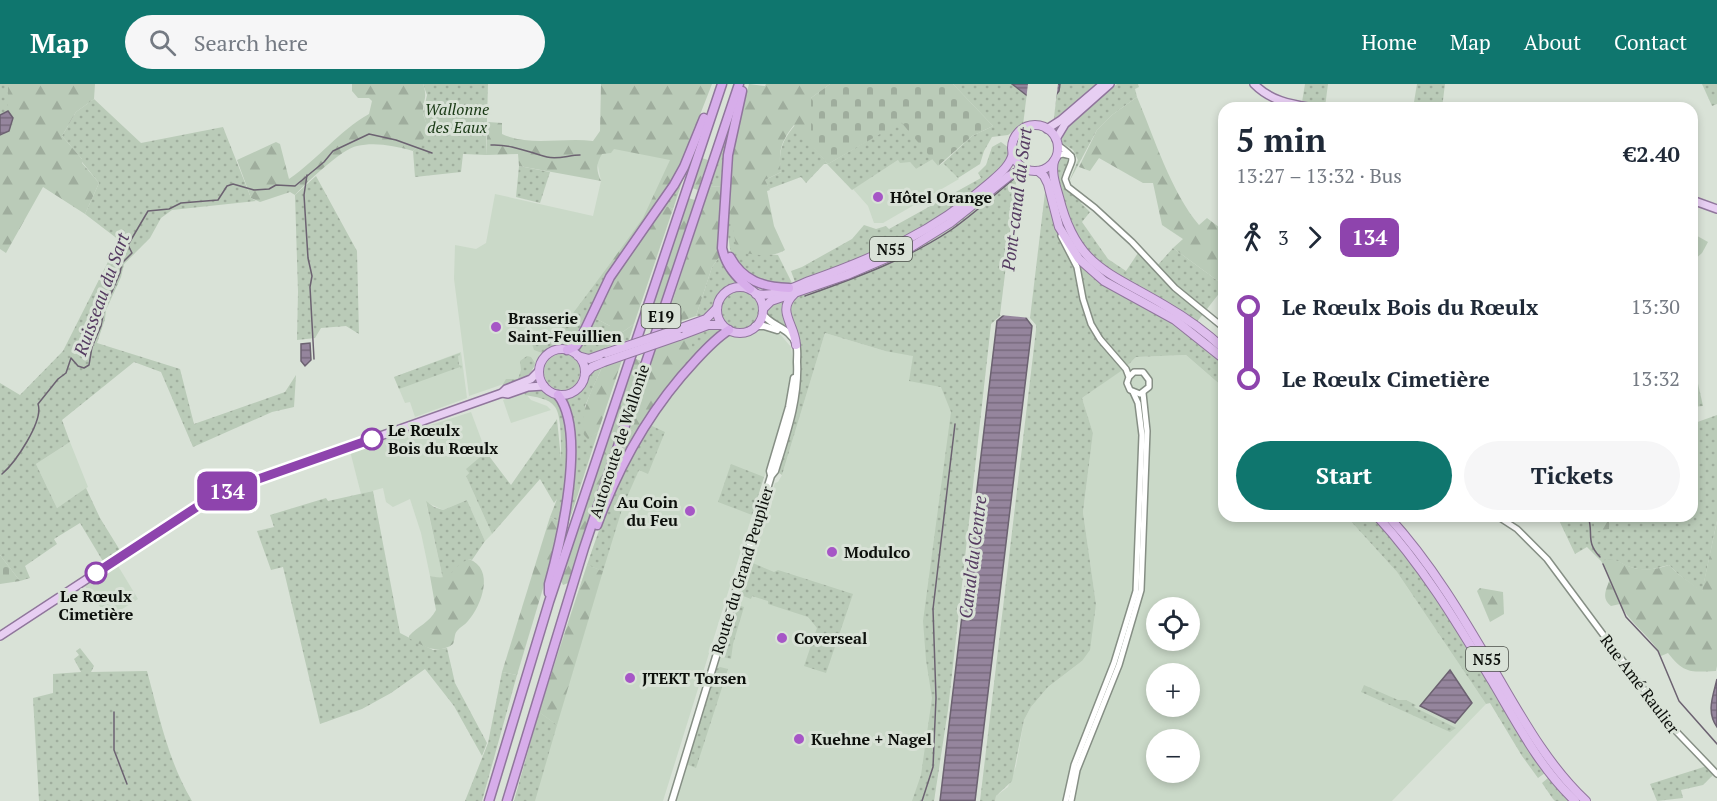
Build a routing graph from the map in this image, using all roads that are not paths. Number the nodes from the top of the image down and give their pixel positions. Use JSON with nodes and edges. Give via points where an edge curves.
{"nodes":[{"id":1,"x":722,"y":84,"type":"edge"},
{"id":2,"x":739,"y":84,"type":"edge"},
{"id":3,"x":744,"y":84,"type":"edge"},
{"id":4,"x":1103,"y":84,"type":"edge"},
{"id":5,"x":1110,"y":84,"type":"edge"},
{"id":6,"x":1254,"y":84,"type":"edge"},
{"id":7,"x":716,"y":100,"type":"junction"},
{"id":8,"x":1284,"y":102,"type":"edge"},
{"id":9,"x":1047,"y":129,"type":"junction"},
{"id":10,"x":1057,"y":142,"type":"junction"},
{"id":11,"x":1013,"y":153,"type":"junction"},
{"id":12,"x":1071,"y":156,"type":"junction"},
{"id":13,"x":1055,"y":159,"type":"junction"},
{"id":14,"x":1024,"y":168,"type":"junction"},
{"id":15,"x":1038,"y":171,"type":"junction"},
{"id":16,"x":1698,"y":202,"type":"edge"},
{"id":17,"x":1717,"y":209,"type":"edge"},
{"id":18,"x":723,"y":225,"type":"junction"},
{"id":19,"x":1059,"y":227,"type":"junction"},
{"id":20,"x":753,"y":291,"type":"junction"},
{"id":21,"x":792,"y":291,"type":"junction"},
{"id":22,"x":717,"y":308,"type":"junction"},
{"id":23,"x":763,"y":311,"type":"junction"},
{"id":24,"x":1218,"y":323,"type":"edge"},
{"id":25,"x":755,"y":326,"type":"junction"},
{"id":26,"x":726,"y":328,"type":"junction"},
{"id":27,"x":680,"y":332,"type":"junction"},
{"id":28,"x":1218,"y":344,"type":"edge"},
{"id":29,"x":796,"y":345,"type":"junction"},
{"id":30,"x":567,"y":350,"type":"junction"},
{"id":31,"x":1218,"y":354,"type":"edge"},
{"id":32,"x":578,"y":356,"type":"junction"},
{"id":33,"x":539,"y":371,"type":"junction"},
{"id":34,"x":585,"y":374,"type":"junction"},
{"id":35,"x":1129,"y":377,"type":"junction"},
{"id":36,"x":543,"y":386,"type":"junction"},
{"id":37,"x":1133,"y":392,"type":"junction"},
{"id":38,"x":502,"y":393,"type":"junction"},
{"id":39,"x":1143,"y":393,"type":"junction"},
{"id":40,"x":558,"y":395,"type":"junction"},
{"id":41,"x":771,"y":476,"type":"junction"},
{"id":42,"x":1382,"y":522,"type":"edge"},
{"id":43,"x":1393,"y":522,"type":"edge"},
{"id":44,"x":1506,"y":522,"type":"edge"},
{"id":45,"x":584,"y":548,"type":"junction"},
{"id":46,"x":549,"y":602,"type":"junction"},
{"id":47,"x":0,"y":636,"type":"edge"},
{"id":48,"x":1717,"y":774,"type":"edge"},
{"id":49,"x":489,"y":801,"type":"edge"},
{"id":50,"x":507,"y":801,"type":"edge"},
{"id":51,"x":672,"y":801,"type":"edge"},
{"id":52,"x":1066,"y":801,"type":"edge"},
{"id":53,"x":1071,"y":801,"type":"edge"},
{"id":54,"x":1575,"y":801,"type":"edge"},
{"id":55,"x":1586,"y":801,"type":"edge"}],
"edges":[{"from":1,"to":7,"type":"highway","name":"Autoroute de Wallonie","number":"E19"},
{"from":2,"to":45,"type":"highway","name":"Autoroute de Wallonie","number":"E19"},
{"from":3,"to":18,"type":"highway","via":[[729,146]]},
{"from":4,"to":9,"type":"main road"},
{"from":5,"to":10,"type":"main road","via":[[1065,124]]},
{"from":6,"to":8,"type":"main road"},
{"from":7,"to":30,"type":"highway","via":[[674,185],[610,277],[580,340]]},
{"from":7,"to":46,"type":"highway","name":"Autoroute de Wallonie","number":"E19"},
{"from":9,"to":10,"type":"highway"},
{"from":9,"to":11,"type":"highway","via":[[1035,125],[1022,129],[1014,140]]},
{"from":10,"to":12,"type":"street"},
{"from":10,"to":13,"type":"highway"},
{"from":11,"to":14,"type":"highway"},
{"from":11,"to":21,"type":"highway","number":"N55","via":[[1007,166],[982,189],[927,230],[886,252]]},
{"from":12,"to":13,"type":"street","via":[[1062,154]]},
{"from":12,"to":24,"type":"street","via":[[1073,162],[1065,179],[1068,187]]},
{"from":13,"to":15,"type":"highway"},
{"from":13,"to":28,"type":"highway","via":[[1052,166],[1067,225],[1088,258],[1116,279],[1182,316]]},
{"from":14,"to":15,"type":"highway"},
{"from":14,"to":21,"type":"highway","number":"N55","via":[[916,245],[847,276]]},
{"from":15,"to":19,"type":"highway","via":[[1048,183]]},
{"from":16,"to":17,"type":"main road"},
{"from":18,"to":20,"type":"highway","via":[[724,256],[735,276]]},
{"from":18,"to":21,"type":"highway","via":[[729,255],[741,272],[759,284]]},
{"from":19,"to":31,"type":"highway","via":[[1092,272],[1175,320]]},
{"from":19,"to":35,"type":"street","via":[[1077,267],[1091,324]]},
{"from":20,"to":21,"type":"highway","number":"N55","via":[[767,295]]},
{"from":20,"to":22,"type":"highway","number":"N55","via":[[739,286],[728,290],[720,297]]},
{"from":20,"to":23,"type":"highway"},
{"from":21,"to":23,"type":"highway","number":"N55","via":[[771,301]]},
{"from":21,"to":29,"type":"highway","via":[[785,310]]},
{"from":22,"to":26,"type":"highway"},
{"from":22,"to":27,"type":"highway","number":"N55","via":[[706,319]]},
{"from":23,"to":25,"type":"highway"},
{"from":23,"to":29,"type":"main road","via":[[767,320],[790,334]]},
{"from":25,"to":26,"type":"highway","number":"N55","via":[[745,332]]},
{"from":25,"to":41,"type":"main road","via":[[771,327],[784,334],[794,355],[790,412]]},
{"from":26,"to":27,"type":"highway","number":"N55","via":[[708,325]]},
{"from":26,"to":45,"type":"highway","via":[[659,406],[612,486],[593,538]]},
{"from":27,"to":32,"type":"highway","number":"N55","bridge":true,"via":[[589,359]]},
{"from":27,"to":34,"type":"highway","number":"N55","bridge":true,"via":[[592,367]]},
{"from":29,"to":41,"type":"main road","name":"Route du Grand Peuplier","via":[[796,394]]},
{"from":30,"to":32,"type":"highway"},
{"from":30,"to":33,"type":"highway","via":[[551,353]]},
{"from":32,"to":34,"type":"highway"},
{"from":33,"to":36,"type":"highway"},
{"from":33,"to":38,"type":"main road","via":[[531,380]]},
{"from":34,"to":40,"type":"highway","number":"N55","via":[[574,392]]},
{"from":35,"to":37,"type":"street","via":[[1128,387]]},
{"from":35,"to":39,"type":"street","via":[[1137,371],[1146,374],[1150,383]]},
{"from":36,"to":38,"type":"main road"},
{"from":36,"to":40,"type":"highway"},
{"from":37,"to":39,"type":"street"},
{"from":37,"to":52,"type":"street","via":[[1142,435],[1136,585],[1114,663],[1074,765]]},
{"from":38,"to":47,"type":"main road","via":[[227,490]]},
{"from":39,"to":53,"type":"street","via":[[1147,431],[1141,590],[1119,665],[1077,770]]},
{"from":40,"to":46,"type":"highway","via":[[567,409],[572,455]]},
{"from":41,"to":51,"type":"main road","name":"Route du Grand Peuplier"},
{"from":42,"to":54,"type":"highway","number":"N55","via":[[1434,587],[1537,756]]},
{"from":43,"to":55,"type":"highway","number":"N55","via":[[1451,598],[1543,752]]},
{"from":44,"to":48,"type":"street","name":"Rue Amé Raulier","via":[[1541,552],[1671,726]]},
{"from":45,"to":50,"type":"highway","name":"Autoroute de Wallonie","number":"E19"},
{"from":46,"to":49,"type":"highway","name":"Autoroute de Wallonie","number":"E19"}]}
